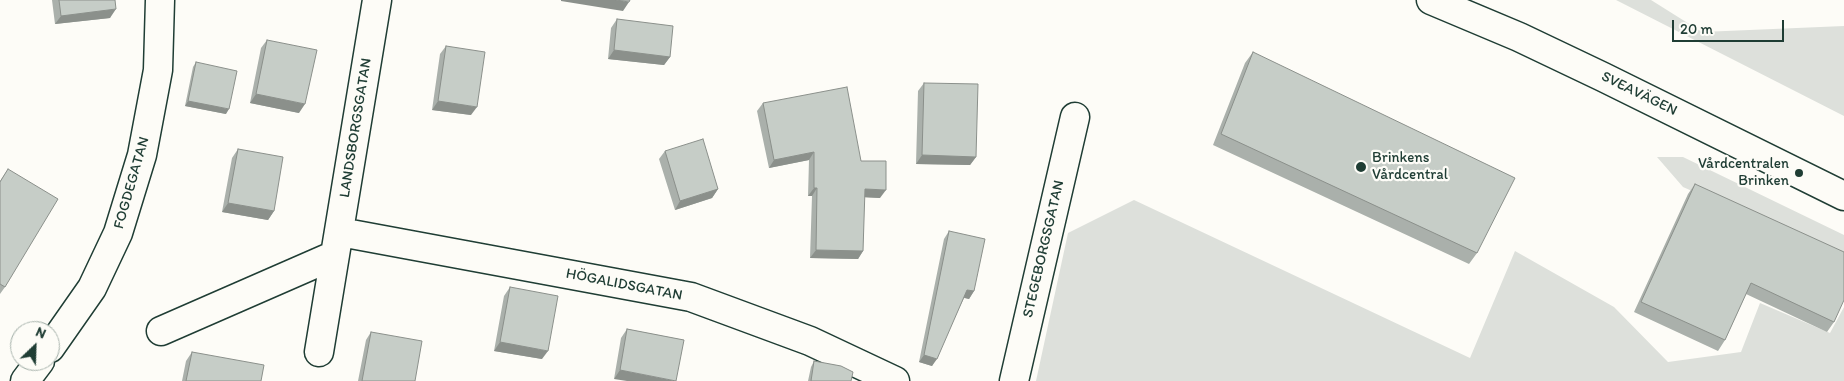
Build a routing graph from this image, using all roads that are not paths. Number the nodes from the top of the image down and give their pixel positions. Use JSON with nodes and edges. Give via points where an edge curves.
{"nodes":[{"id":1,"x":160,"y":0,"type":"edge"},
{"id":2,"x":377,"y":0,"type":"edge"},
{"id":3,"x":1438,"y":1,"type":"edge"},
{"id":4,"x":1075,"y":117,"type":"dead end"},
{"id":5,"x":1844,"y":196,"type":"edge"},
{"id":6,"x":338,"y":244,"type":"junction"},
{"id":7,"x":162,"y":331,"type":"dead end"},
{"id":8,"x":60,"y":334,"type":"edge"},
{"id":9,"x":319,"y":352,"type":"dead end"},
{"id":10,"x":896,"y":381,"type":"edge"},
{"id":11,"x":1014,"y":381,"type":"edge"}],
"edges":[{"from":1,"to":8,"type":"street","name":"FOGDEGATAN","via":[[158,70],[142,155],[121,224],[92,288]]},
{"from":2,"to":6,"type":"street","name":"LANDSBORGSGATAN"},
{"from":3,"to":5,"type":"street","name":"SVEAVÄGEN","via":[[1603,77]]},
{"from":4,"to":11,"type":"street","name":"STEGEBORGSGATAN"},
{"from":6,"to":7,"type":"street"},
{"from":6,"to":9,"type":"street","name":"LANDSBORGSGATAN"},
{"from":6,"to":10,"type":"street","name":"HÖGALIDSGATAN","via":[[691,297],[810,341]]}]}
